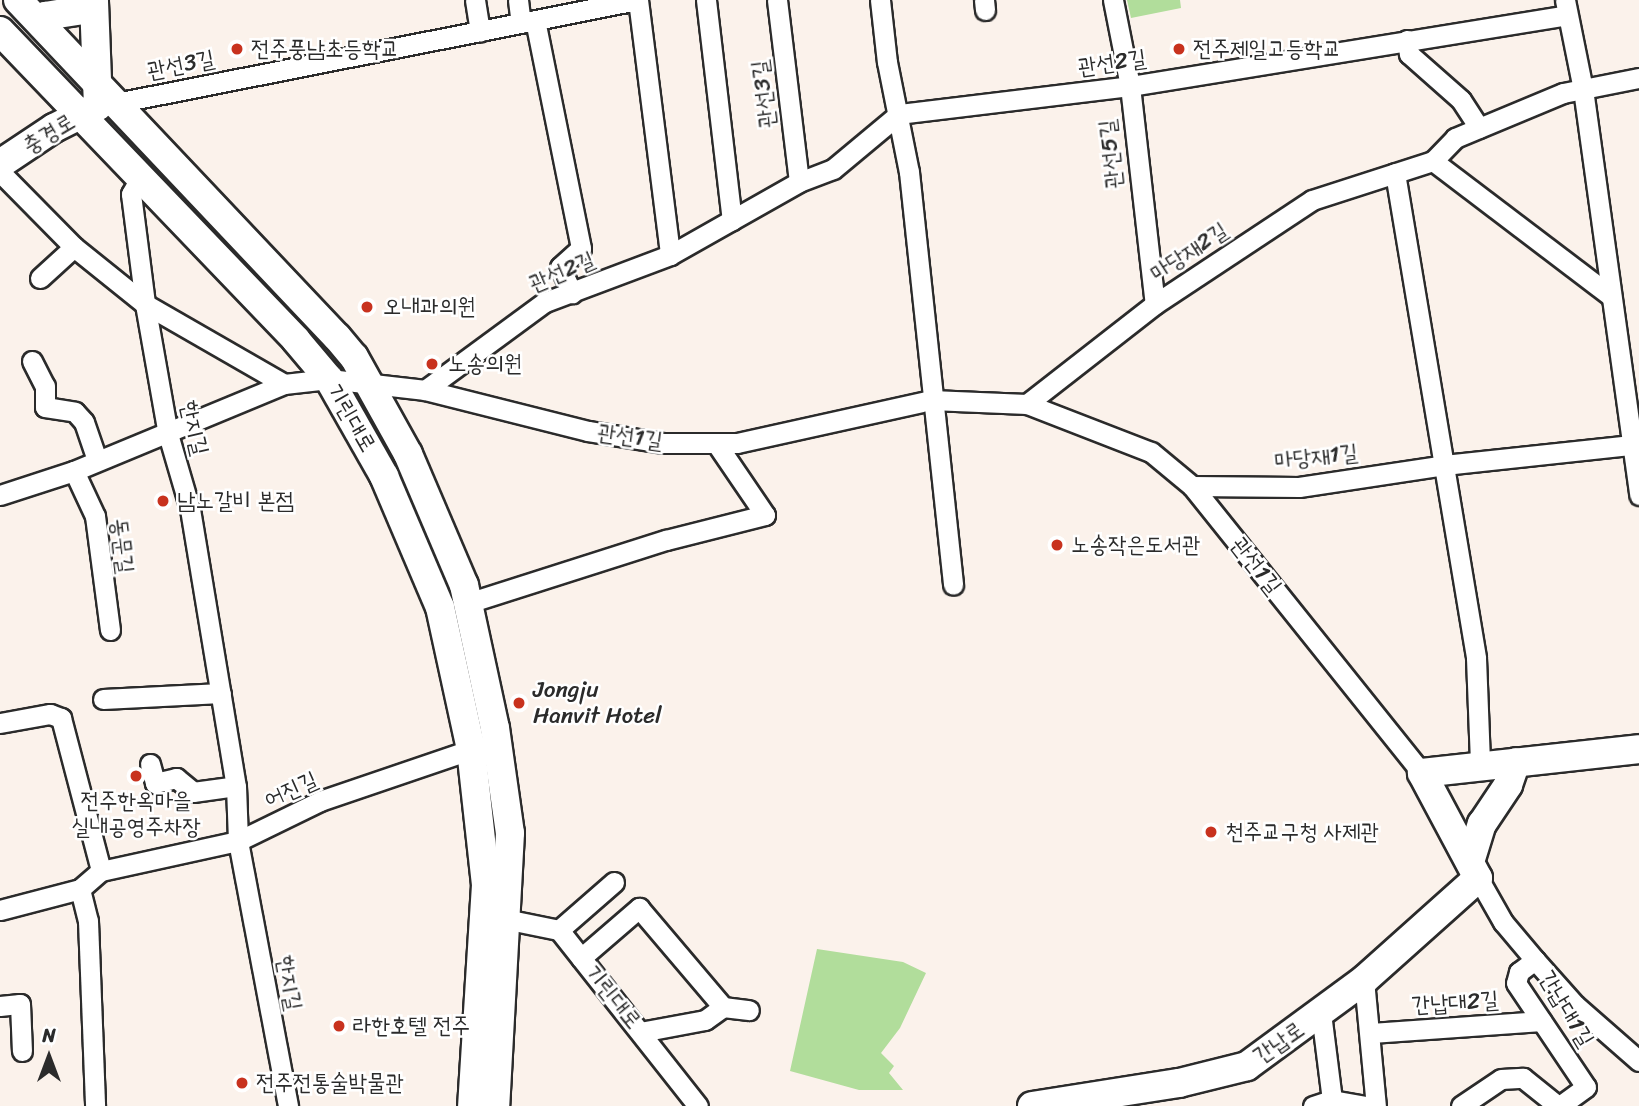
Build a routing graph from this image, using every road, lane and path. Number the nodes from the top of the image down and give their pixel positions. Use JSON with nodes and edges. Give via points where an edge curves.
{"nodes":[{"id":1,"x":18,"y":0,"type":"edge"},
{"id":2,"x":94,"y":0,"type":"edge"},
{"id":3,"x":474,"y":0,"type":"edge"},
{"id":4,"x":518,"y":0,"type":"edge"},
{"id":5,"x":637,"y":0,"type":"edge"},
{"id":6,"x":706,"y":0,"type":"edge"},
{"id":7,"x":777,"y":0,"type":"edge"},
{"id":8,"x":880,"y":0,"type":"edge"},
{"id":9,"x":1113,"y":0,"type":"edge"},
{"id":10,"x":1566,"y":7,"type":"edge"},
{"id":11,"x":528,"y":21,"type":"junction"},
{"id":12,"x":40,"y":22,"type":"junction"},
{"id":13,"x":0,"y":31,"type":"edge"},
{"id":14,"x":480,"y":32,"type":"junction"},
{"id":15,"x":1407,"y":40,"type":"junction"},
{"id":16,"x":1639,"y":78,"type":"edge"},
{"id":17,"x":1130,"y":86,"type":"junction"},
{"id":18,"x":1583,"y":89,"type":"junction"},
{"id":19,"x":99,"y":102,"type":"junction"},
{"id":20,"x":899,"y":114,"type":"junction"},
{"id":21,"x":1479,"y":128,"type":"junction"},
{"id":22,"x":1433,"y":162,"type":"junction"},
{"id":23,"x":0,"y":164,"type":"edge"},
{"id":24,"x":0,"y":172,"type":"edge"},
{"id":25,"x":1395,"y":173,"type":"junction"},
{"id":26,"x":142,"y":175,"type":"junction"},
{"id":27,"x":799,"y":182,"type":"junction"},
{"id":28,"x":732,"y":220,"type":"junction"},
{"id":29,"x":74,"y":247,"type":"junction"},
{"id":30,"x":670,"y":255,"type":"junction"},
{"id":31,"x":40,"y":278,"type":"dead end"},
{"id":32,"x":572,"y":293,"type":"junction"},
{"id":33,"x":1611,"y":296,"type":"junction"},
{"id":34,"x":145,"y":304,"type":"junction"},
{"id":35,"x":1155,"y":304,"type":"junction"},
{"id":36,"x":32,"y":361,"type":"dead end"},
{"id":37,"x":329,"y":379,"type":"junction"},
{"id":38,"x":367,"y":382,"type":"junction"},
{"id":39,"x":285,"y":384,"type":"junction"},
{"id":40,"x":425,"y":390,"type":"junction"},
{"id":41,"x":931,"y":400,"type":"junction"},
{"id":42,"x":1027,"y":404,"type":"junction"},
{"id":43,"x":168,"y":434,"type":"junction"},
{"id":44,"x":716,"y":443,"type":"junction"},
{"id":45,"x":1636,"y":444,"type":"edge"},
{"id":46,"x":97,"y":460,"type":"junction"},
{"id":47,"x":1444,"y":465,"type":"junction"},
{"id":48,"x":74,"y":471,"type":"junction"},
{"id":49,"x":1192,"y":486,"type":"junction"},
{"id":50,"x":0,"y":495,"type":"edge"},
{"id":51,"x":1639,"y":495,"type":"edge"},
{"id":52,"x":953,"y":585,"type":"dead end"},
{"id":53,"x":468,"y":603,"type":"junction"},
{"id":54,"x":110,"y":630,"type":"dead end"},
{"id":55,"x":221,"y":693,"type":"junction"},
{"id":56,"x":103,"y":699,"type":"dead end"},
{"id":57,"x":0,"y":723,"type":"edge"},
{"id":58,"x":484,"y":745,"type":"junction"},
{"id":59,"x":1639,"y":749,"type":"edge"},
{"id":60,"x":1516,"y":762,"type":"junction"},
{"id":61,"x":150,"y":764,"type":"dead end"},
{"id":62,"x":1480,"y":764,"type":"junction"},
{"id":63,"x":1422,"y":773,"type":"junction"},
{"id":64,"x":236,"y":786,"type":"junction"},
{"id":65,"x":237,"y":841,"type":"junction"},
{"id":66,"x":1474,"y":868,"type":"junction"},
{"id":67,"x":101,"y":871,"type":"junction"},
{"id":68,"x":614,"y":882,"type":"dead end"},
{"id":69,"x":80,"y":889,"type":"junction"},
{"id":70,"x":0,"y":910,"type":"edge"},
{"id":71,"x":496,"y":917,"type":"junction"},
{"id":72,"x":559,"y":930,"type":"junction"},
{"id":73,"x":581,"y":958,"type":"junction"},
{"id":74,"x":1535,"y":960,"type":"junction"},
{"id":75,"x":1364,"y":980,"type":"junction"},
{"id":76,"x":0,"y":1006,"type":"edge"},
{"id":77,"x":723,"y":1007,"type":"junction"},
{"id":78,"x":749,"y":1010,"type":"dead end"},
{"id":79,"x":1321,"y":1013,"type":"junction"},
{"id":80,"x":1542,"y":1021,"type":"junction"},
{"id":81,"x":641,"y":1032,"type":"junction"},
{"id":82,"x":1371,"y":1033,"type":"junction"},
{"id":83,"x":22,"y":1051,"type":"dead end"},
{"id":84,"x":1639,"y":1061,"type":"edge"},
{"id":85,"x":1323,"y":1103,"type":"edge"},
{"id":86,"x":95,"y":1106,"type":"edge"},
{"id":87,"x":288,"y":1106,"type":"edge"},
{"id":88,"x":472,"y":1106,"type":"edge"},
{"id":89,"x":495,"y":1106,"type":"edge"},
{"id":90,"x":698,"y":1106,"type":"edge"},
{"id":91,"x":1039,"y":1106,"type":"edge"},
{"id":92,"x":1367,"y":1106,"type":"edge"},
{"id":93,"x":1376,"y":1106,"type":"edge"},
{"id":94,"x":1461,"y":1106,"type":"edge"},
{"id":95,"x":1559,"y":1106,"type":"edge"}],
"edges":[{"from":1,"to":12,"type":"street","name":"기린대로"},
{"from":2,"to":12,"type":"street","via":[[81,10],[45,16]]},
{"from":2,"to":19,"type":"street"},
{"from":3,"to":14,"type":"street"},
{"from":4,"to":11,"type":"street"},
{"from":5,"to":11,"type":"street","name":"관선3길"},
{"from":5,"to":30,"type":"street","name":"관선3길"},
{"from":6,"to":28,"type":"street","name":"관선3길"},
{"from":7,"to":27,"type":"street","name":"관선3길"},
{"from":8,"to":20,"type":"street"},
{"from":9,"to":17,"type":"street","name":"관선5길"},
{"from":10,"to":15,"type":"street"},
{"from":10,"to":18,"type":"street"},
{"from":11,"to":14,"type":"street","name":"관선3길"},
{"from":11,"to":32,"type":"street","via":[[582,248],[560,267]]},
{"from":12,"to":19,"type":"street","name":"기린대로"},
{"from":13,"to":19,"type":"street","name":"기린대로"},
{"from":14,"to":19,"type":"street","name":"관선3길"},
{"from":15,"to":17,"type":"street","name":"관선2길"},
{"from":15,"to":21,"type":"street","via":[[1409,54],[1461,100]]},
{"from":16,"to":18,"type":"street","name":"마당재2길"},
{"from":17,"to":20,"type":"street","name":"관선2길"},
{"from":17,"to":35,"type":"street","name":"관선5길"},
{"from":18,"to":21,"type":"street","name":"마당재2길"},
{"from":18,"to":33,"type":"street"},
{"from":19,"to":23,"type":"street","name":"충경로"},
{"from":19,"to":26,"type":"street","name":"기린대로"},
{"from":19,"to":38,"type":"street","name":"기린대로","via":[[337,337]]},
{"from":20,"to":27,"type":"street","name":"관선2길","via":[[833,169]]},
{"from":20,"to":41,"type":"street","via":[[915,224]]},
{"from":21,"to":22,"type":"street","name":"마당재2길","via":[[1455,138]]},
{"from":22,"to":25,"type":"street","name":"마당재2길"},
{"from":22,"to":33,"type":"street"},
{"from":24,"to":29,"type":"street"},
{"from":25,"to":35,"type":"street","name":"마당재2길","via":[[1312,200]]},
{"from":25,"to":47,"type":"street"},
{"from":26,"to":34,"type":"street","name":"한지길","via":[[131,194]]},
{"from":26,"to":37,"type":"street","name":"기린대로"},
{"from":27,"to":28,"type":"street","name":"관선2길"},
{"from":28,"to":30,"type":"street","name":"관선2길"},
{"from":29,"to":31,"type":"street"},
{"from":29,"to":34,"type":"street"},
{"from":30,"to":32,"type":"street","name":"관선2길"},
{"from":32,"to":40,"type":"street","name":"관선2길","via":[[545,302]]},
{"from":33,"to":45,"type":"street"},
{"from":34,"to":39,"type":"street"},
{"from":34,"to":43,"type":"street","name":"한지길"},
{"from":35,"to":42,"type":"street","name":"마당재2길"},
{"from":36,"to":46,"type":"street","via":[[45,386],[45,407],[75,412],[84,422]]},
{"from":37,"to":38,"type":"street","name":"관선1길"},
{"from":37,"to":39,"type":"street","name":"관선1길"},
{"from":37,"to":58,"type":"street","name":"기린대로","via":[[384,476],[440,607]]},
{"from":38,"to":40,"type":"street","name":"관선1길"},
{"from":38,"to":53,"type":"street","name":"기린대로","via":[[408,454]]},
{"from":39,"to":43,"type":"street"},
{"from":40,"to":44,"type":"street","name":"관선1길","via":[[588,431],[662,443]]},
{"from":41,"to":42,"type":"street","name":"관선1길"},
{"from":41,"to":44,"type":"street","name":"관선1길","via":[[737,443]]},
{"from":41,"to":52,"type":"street"},
{"from":42,"to":49,"type":"street","name":"관선1길","via":[[1151,452]]},
{"from":43,"to":46,"type":"street"},
{"from":43,"to":55,"type":"street","name":"한지길","via":[[190,509]]},
{"from":44,"to":53,"type":"street","via":[[765,515],[666,540]]},
{"from":45,"to":47,"type":"street","name":"마당재1길"},
{"from":45,"to":51,"type":"street"},
{"from":46,"to":48,"type":"street"},
{"from":47,"to":49,"type":"street","name":"마당재1길","via":[[1299,487]]},
{"from":47,"to":62,"type":"street","via":[[1476,658]]},
{"from":48,"to":50,"type":"street"},
{"from":48,"to":54,"type":"street","name":"동문길","via":[[95,516]]},
{"from":49,"to":63,"type":"street","name":"관선1길"},
{"from":53,"to":58,"type":"street","name":"기린대로"},
{"from":55,"to":56,"type":"street"},
{"from":55,"to":64,"type":"street","name":"한지길"},
{"from":57,"to":67,"type":"street","via":[[50,714],[61,718]]},
{"from":58,"to":65,"type":"street","name":"어진길","via":[[320,802]]},
{"from":58,"to":71,"type":"street","name":"기린대로","via":[[485,854]]},
{"from":59,"to":60,"type":"street"},
{"from":60,"to":62,"type":"street"},
{"from":60,"to":66,"type":"street","via":[[1508,785],[1482,824]]},
{"from":61,"to":64,"type":"street","via":[[155,783],[176,778],[193,792]]},
{"from":62,"to":63,"type":"street"},
{"from":63,"to":66,"type":"street","name":"관선1길"},
{"from":64,"to":65,"type":"street","name":"한지길"},
{"from":65,"to":67,"type":"street","name":"어진길"},
{"from":65,"to":87,"type":"street","name":"한지길"},
{"from":66,"to":74,"type":"street","name":"간납대1길","via":[[1503,922]]},
{"from":66,"to":75,"type":"street","name":"간납로"},
{"from":67,"to":69,"type":"street","name":"어진길"},
{"from":68,"to":72,"type":"street"},
{"from":69,"to":70,"type":"street","name":"어진길"},
{"from":69,"to":86,"type":"street","via":[[88,921]]},
{"from":71,"to":72,"type":"street"},
{"from":71,"to":88,"type":"street","name":"기린대로"},
{"from":71,"to":89,"type":"street","name":"기린대로"},
{"from":72,"to":73,"type":"street","name":"기린대로"},
{"from":73,"to":77,"type":"street","via":[[639,908]]},
{"from":73,"to":81,"type":"street","name":"기린대로"},
{"from":74,"to":80,"type":"street","name":"간납대1길","via":[[1519,972],[1516,983]]},
{"from":74,"to":84,"type":"street","name":"간납대1길","via":[[1575,1005]]},
{"from":75,"to":79,"type":"street","name":"간납로"},
{"from":75,"to":82,"type":"street"},
{"from":76,"to":83,"type":"street","via":[[20,1004]]},
{"from":77,"to":78,"type":"street"},
{"from":77,"to":81,"type":"street","via":[[705,1020]]},
{"from":79,"to":85,"type":"street"},
{"from":79,"to":91,"type":"street","name":"간납로","via":[[1247,1066],[1179,1083]]},
{"from":80,"to":82,"type":"street","name":"간납대2길"},
{"from":80,"to":95,"type":"street","name":"간납대1길","via":[[1586,1087]]},
{"from":81,"to":90,"type":"street","name":"기린대로"},
{"from":82,"to":93,"type":"street"},
{"from":85,"to":92,"type":"street"},
{"from":94,"to":95,"type":"street","via":[[1501,1079],[1523,1078]]}]}
